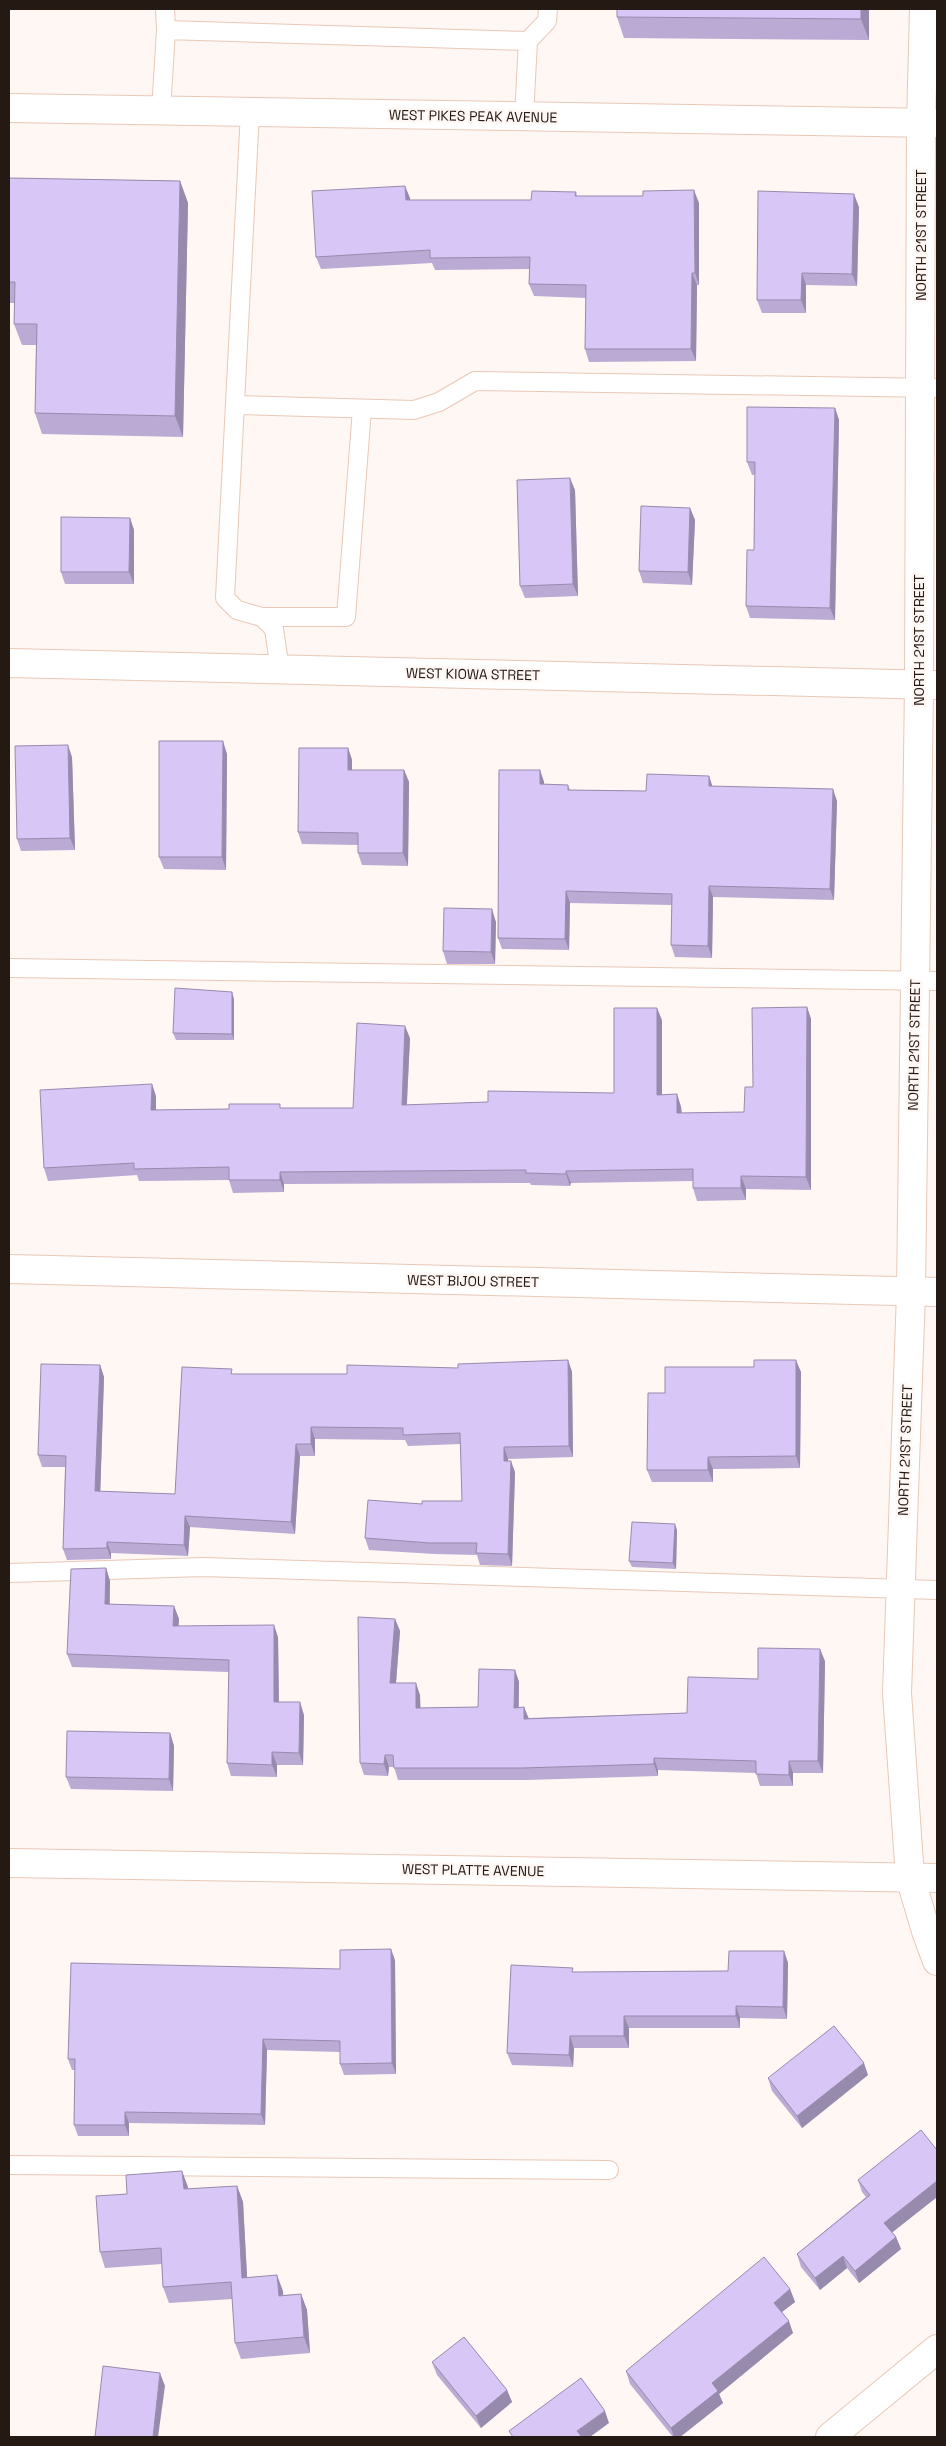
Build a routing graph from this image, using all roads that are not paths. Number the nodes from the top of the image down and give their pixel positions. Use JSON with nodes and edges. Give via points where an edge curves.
{"nodes":[{"id":1,"x":164,"y":9,"type":"edge"},
{"id":2,"x":548,"y":9,"type":"edge"},
{"id":3,"x":924,"y":9,"type":"edge"},
{"id":4,"x":166,"y":30,"type":"junction"},
{"id":5,"x":528,"y":41,"type":"junction"},
{"id":6,"x":9,"y":108,"type":"edge"},
{"id":7,"x":162,"y":111,"type":"junction"},
{"id":8,"x":250,"y":112,"type":"junction"},
{"id":9,"x":524,"y":117,"type":"junction"},
{"id":10,"x":929,"y":123,"type":"edge"},
{"id":11,"x":929,"y":388,"type":"edge"},
{"id":12,"x":236,"y":405,"type":"junction"},
{"id":13,"x":362,"y":409,"type":"junction"},
{"id":14,"x":262,"y":617,"type":"junction"},
{"id":15,"x":9,"y":663,"type":"edge"},
{"id":16,"x":280,"y":670,"type":"junction"},
{"id":17,"x":928,"y":684,"type":"edge"},
{"id":18,"x":9,"y":968,"type":"edge"},
{"id":19,"x":926,"y":981,"type":"edge"},
{"id":20,"x":9,"y":1269,"type":"edge"},
{"id":21,"x":924,"y":1292,"type":"edge"},
{"id":22,"x":9,"y":1573,"type":"edge"},
{"id":23,"x":901,"y":1590,"type":"junction"},
{"id":24,"x":937,"y":1590,"type":"edge"},
{"id":25,"x":9,"y":1863,"type":"edge"},
{"id":26,"x":910,"y":1877,"type":"junction"},
{"id":27,"x":937,"y":1878,"type":"edge"},
{"id":28,"x":937,"y":1961,"type":"edge"},
{"id":29,"x":9,"y":2165,"type":"edge"},
{"id":30,"x":609,"y":2170,"type":"dead end"},
{"id":31,"x":937,"y":2349,"type":"edge"},
{"id":32,"x":830,"y":2437,"type":"edge"}],
"edges":[{"from":1,"to":4,"type":"lane"},
{"from":2,"to":5,"type":"lane","via":[[547,22]]},
{"from":3,"to":10,"type":"street","name":"NORTH 21ST STREET"},
{"from":4,"to":5,"type":"lane"},
{"from":4,"to":7,"type":"lane"},
{"from":5,"to":9,"type":"lane"},
{"from":6,"to":7,"type":"street","name":"WEST PIKES PEAK AVENUE"},
{"from":7,"to":8,"type":"street","name":"WEST PIKES PEAK AVENUE"},
{"from":8,"to":9,"type":"street","name":"WEST PIKES PEAK AVENUE"},
{"from":8,"to":12,"type":"lane"},
{"from":9,"to":10,"type":"street","name":"WEST PIKES PEAK AVENUE"},
{"from":10,"to":11,"type":"street","name":"NORTH 21ST STREET"},
{"from":11,"to":13,"type":"lane","via":[[475,381],[440,402],[414,410]]},
{"from":11,"to":17,"type":"street","name":"NORTH 21ST STREET"},
{"from":12,"to":13,"type":"lane"},
{"from":12,"to":14,"type":"lane","via":[[226,598],[238,610]]},
{"from":13,"to":14,"type":"lane","via":[[346,617]]},
{"from":14,"to":16,"type":"lane","via":[[274,629]]},
{"from":15,"to":16,"type":"street","name":"WEST KIOWA STREET"},
{"from":16,"to":17,"type":"street","name":"WEST KIOWA STREET"},
{"from":17,"to":19,"type":"street","name":"NORTH 21ST STREET"},
{"from":18,"to":19,"type":"lane"},
{"from":19,"to":21,"type":"street","name":"NORTH 21ST STREET"},
{"from":20,"to":21,"type":"street","name":"WEST BIJOU STREET"},
{"from":21,"to":23,"type":"street","name":"NORTH 21ST STREET"},
{"from":22,"to":23,"type":"lane","via":[[204,1567]]},
{"from":23,"to":24,"type":"lane"},
{"from":23,"to":26,"type":"street","name":"NORTH 21ST STREET","via":[[897,1693]]},
{"from":25,"to":26,"type":"street","name":"WEST PLATTE AVENUE"},
{"from":26,"to":27,"type":"street","name":"WEST PLATTE AVENUE"},
{"from":26,"to":28,"type":"street","name":"NORTH 21ST STREET"},
{"from":29,"to":30,"type":"lane"},
{"from":31,"to":32,"type":"street"}]}
